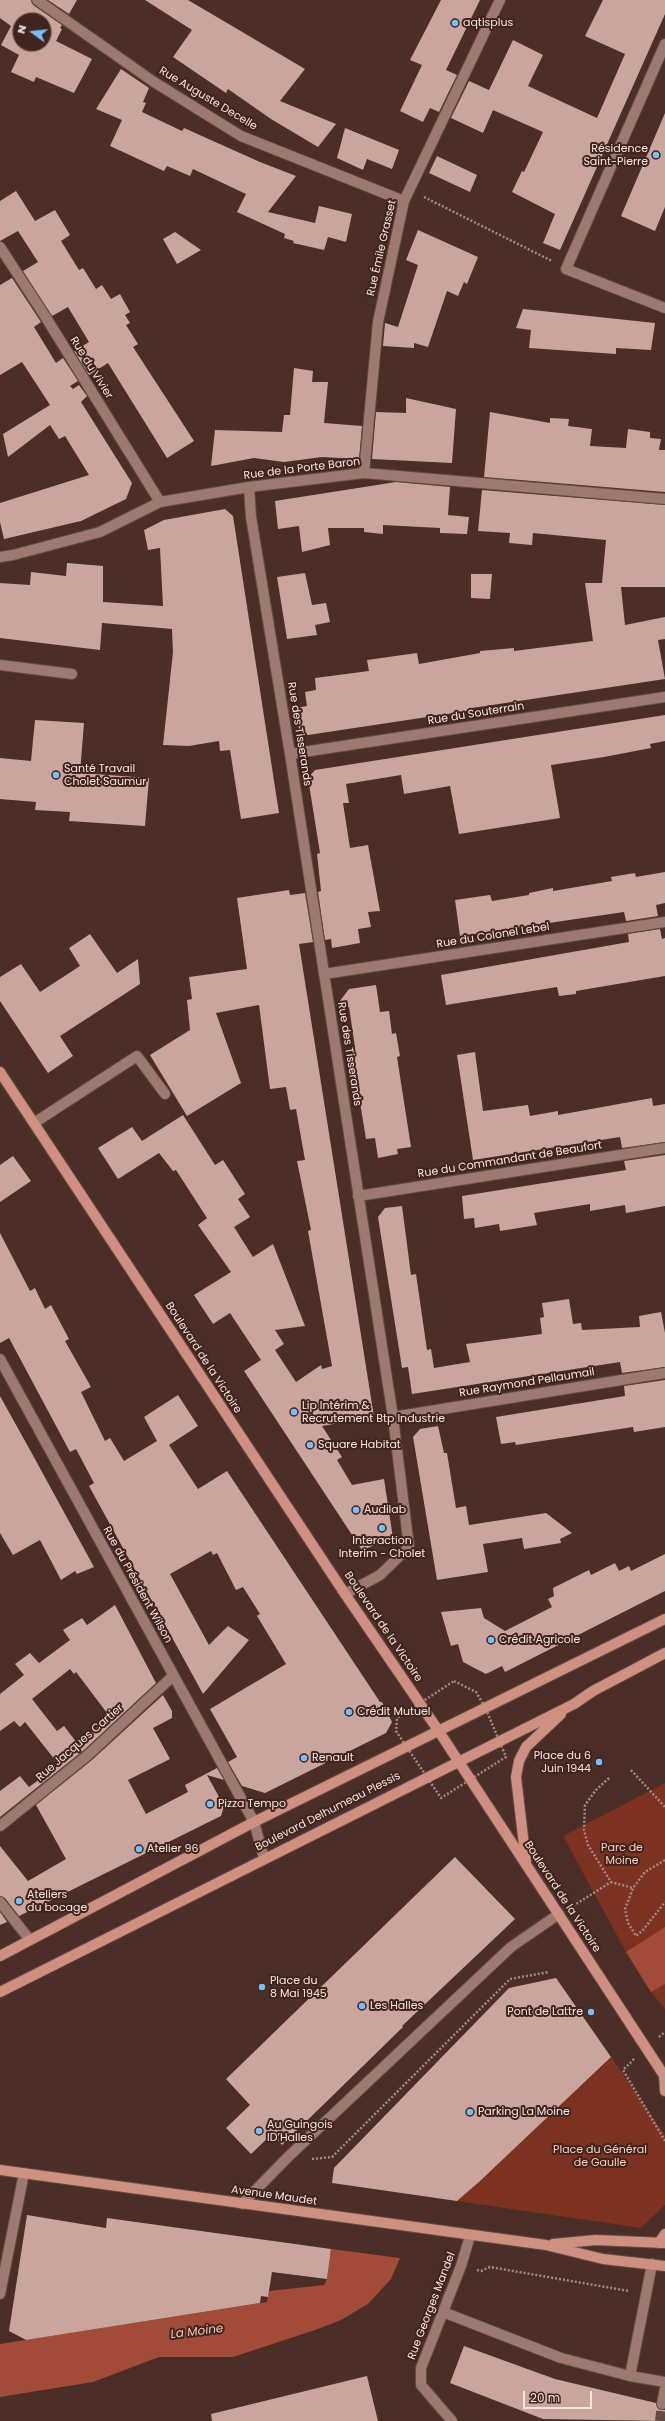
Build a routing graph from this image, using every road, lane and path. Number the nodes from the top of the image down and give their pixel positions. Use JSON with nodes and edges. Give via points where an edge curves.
{"nodes":[{"id":1,"x":37,"y":0,"type":"edge"},
{"id":2,"x":500,"y":0,"type":"edge"},
{"id":3,"x":665,"y":44,"type":"edge"},
{"id":4,"x":409,"y":190,"type":"junction"},
{"id":5,"x":404,"y":201,"type":"junction"},
{"id":6,"x":0,"y":247,"type":"edge"},
{"id":7,"x":566,"y":269,"type":"junction"},
{"id":8,"x":665,"y":308,"type":"edge"},
{"id":9,"x":364,"y":473,"type":"junction"},
{"id":10,"x":249,"y":487,"type":"junction"},
{"id":11,"x":665,"y":499,"type":"edge"},
{"id":12,"x":160,"y":502,"type":"junction"},
{"id":13,"x":0,"y":557,"type":"edge"},
{"id":14,"x":0,"y":665,"type":"edge"},
{"id":15,"x":72,"y":674,"type":"dead end"},
{"id":16,"x":665,"y":697,"type":"edge"},
{"id":17,"x":290,"y":754,"type":"junction"},
{"id":18,"x":665,"y":922,"type":"edge"},
{"id":19,"x":324,"y":974,"type":"junction"},
{"id":20,"x":0,"y":1072,"type":"edge"},
{"id":21,"x":165,"y":1094,"type":"dead end"},
{"id":22,"x":34,"y":1123,"type":"junction"},
{"id":23,"x":665,"y":1148,"type":"edge"},
{"id":24,"x":358,"y":1196,"type":"junction"},
{"id":25,"x":0,"y":1360,"type":"edge"},
{"id":26,"x":665,"y":1373,"type":"edge"},
{"id":27,"x":393,"y":1417,"type":"junction"},
{"id":28,"x":345,"y":1594,"type":"junction"},
{"id":29,"x":665,"y":1619,"type":"edge"},
{"id":30,"x":665,"y":1652,"type":"edge"},
{"id":31,"x":173,"y":1676,"type":"junction"},
{"id":32,"x":574,"y":1704,"type":"junction"},
{"id":33,"x":438,"y":1730,"type":"junction"},
{"id":34,"x":457,"y":1761,"type":"junction"},
{"id":35,"x":631,"y":1770,"type":"dead end"},
{"id":36,"x":609,"y":1778,"type":"dead end"},
{"id":37,"x":665,"y":1807,"type":"edge"},
{"id":38,"x":254,"y":1822,"type":"junction"},
{"id":39,"x":0,"y":1826,"type":"edge"},
{"id":40,"x":264,"y":1858,"type":"junction"},
{"id":41,"x":665,"y":1860,"type":"edge"},
{"id":42,"x":526,"y":1864,"type":"junction"},
{"id":43,"x":611,"y":1882,"type":"junction"},
{"id":44,"x":633,"y":1888,"type":"junction"},
{"id":45,"x":0,"y":1902,"type":"edge"},
{"id":46,"x":665,"y":1902,"type":"edge"},
{"id":47,"x":559,"y":1914,"type":"junction"},
{"id":48,"x":30,"y":1940,"type":"junction"},
{"id":49,"x":0,"y":1956,"type":"edge"},
{"id":50,"x":549,"y":1972,"type":"dead end"},
{"id":51,"x":0,"y":1992,"type":"edge"},
{"id":52,"x":665,"y":2032,"type":"edge"},
{"id":53,"x":645,"y":2048,"type":"junction"},
{"id":54,"x":664,"y":2076,"type":"edge"},
{"id":55,"x":665,"y":2091,"type":"edge"},
{"id":56,"x":665,"y":2141,"type":"edge"},
{"id":57,"x":305,"y":2160,"type":"dead end"},
{"id":58,"x":0,"y":2170,"type":"edge"},
{"id":59,"x":24,"y":2173,"type":"junction"},
{"id":60,"x":242,"y":2204,"type":"junction"},
{"id":61,"x":665,"y":2234,"type":"edge"},
{"id":62,"x":470,"y":2236,"type":"junction"},
{"id":63,"x":662,"y":2243,"type":"edge"},
{"id":64,"x":546,"y":2245,"type":"junction"},
{"id":65,"x":652,"y":2264,"type":"junction"},
{"id":66,"x":461,"y":2266,"type":"junction"},
{"id":67,"x":665,"y":2266,"type":"edge"},
{"id":68,"x":0,"y":2294,"type":"edge"},
{"id":69,"x":646,"y":2294,"type":"junction"},
{"id":70,"x":443,"y":2312,"type":"junction"},
{"id":71,"x":630,"y":2376,"type":"junction"},
{"id":72,"x":665,"y":2382,"type":"edge"},
{"id":73,"x":665,"y":2389,"type":"edge"},
{"id":74,"x":662,"y":2404,"type":"dead end"},
{"id":75,"x":452,"y":2421,"type":"edge"}],
"edges":[{"from":1,"to":5,"type":"street","name":"Rue Auguste Decelle","via":[[154,82],[241,136]]},
{"from":2,"to":4,"type":"street","name":"Rue Émile Grasset"},
{"from":3,"to":7,"type":"street"},
{"from":4,"to":5,"type":"street","name":"Rue Émile Grasset"},
{"from":4,"to":7,"type":"path"},
{"from":5,"to":9,"type":"street","name":"Rue Émile Grasset","via":[[378,322]]},
{"from":6,"to":12,"type":"street","name":"Rue du Vivier"},
{"from":7,"to":8,"type":"street"},
{"from":9,"to":10,"type":"street","name":"Rue de la Porte Baron"},
{"from":9,"to":11,"type":"street","name":"Rue de la Porte Baron"},
{"from":10,"to":12,"type":"street","name":"Rue de la Porte Baron"},
{"from":10,"to":17,"type":"street","name":"Rue des Tisserands","via":[[249,505]]},
{"from":12,"to":13,"type":"street","name":"Rue de la Porte Baron","via":[[100,532],[13,556]]},
{"from":14,"to":15,"type":"street"},
{"from":16,"to":17,"type":"street","name":"Rue du Souterrain"},
{"from":17,"to":19,"type":"street","name":"Rue des Tisserands"},
{"from":18,"to":19,"type":"street","name":"Rue du Colonel Lebel"},
{"from":19,"to":24,"type":"street","name":"Rue des Tisserands"},
{"from":20,"to":22,"type":"main road","name":"Boulevard de la Victoire"},
{"from":21,"to":22,"type":"street","via":[[137,1056]]},
{"from":22,"to":28,"type":"main road","name":"Boulevard de la Victoire"},
{"from":23,"to":24,"type":"street","name":"Rue du Commandant de Beaufort"},
{"from":24,"to":27,"type":"street","name":"Rue des Tisserands"},
{"from":25,"to":31,"type":"street","name":"Rue du Président Wilson"},
{"from":26,"to":27,"type":"street","name":"Rue Raymond Pellaumail"},
{"from":27,"to":28,"type":"street","name":"Rue des Tisserands","via":[[409,1547],[380,1575]]},
{"from":28,"to":33,"type":"main road","name":"Boulevard de la Victoire"},
{"from":29,"to":33,"type":"main road"},
{"from":30,"to":32,"type":"main road","name":"Boulevard Delhumeau Plessis"},
{"from":31,"to":38,"type":"street","name":"Rue du Président Wilson"},
{"from":31,"to":39,"type":"street","name":"Rue Jacques Cartier","via":[[88,1754]]},
{"from":32,"to":34,"type":"main road","name":"Boulevard Delhumeau Plessis"},
{"from":32,"to":42,"type":"main road","via":[[526,1747],[519,1761],[516,1778]]},
{"from":33,"to":34,"type":"main road","name":"Boulevard de la Victoire"},
{"from":33,"to":38,"type":"main road"},
{"from":34,"to":40,"type":"main road","name":"Boulevard Delhumeau Plessis"},
{"from":34,"to":42,"type":"main road","name":"Boulevard de la Victoire"},
{"from":35,"to":37,"type":"path"},
{"from":36,"to":43,"type":"path","via":[[585,1805],[584,1830],[588,1845]]},
{"from":38,"to":40,"type":"street","name":"Rue du Président Wilson"},
{"from":38,"to":48,"type":"main road"},
{"from":40,"to":51,"type":"main road","name":"Boulevard Delhumeau Plessis"},
{"from":41,"to":44,"type":"path","via":[[644,1872]]},
{"from":42,"to":47,"type":"main road","name":"Boulevard de la Victoire"},
{"from":43,"to":44,"type":"path"},
{"from":43,"to":47,"type":"path"},
{"from":44,"to":46,"type":"path","via":[[625,1909],[628,1923],[636,1936],[644,1930]]},
{"from":45,"to":48,"type":"street"},
{"from":47,"to":53,"type":"main road","name":"Boulevard de la Victoire"},
{"from":47,"to":60,"type":"street","via":[[511,1947]]},
{"from":48,"to":49,"type":"main road"},
{"from":50,"to":57,"type":"path","via":[[510,1978],[332,2157]]},
{"from":52,"to":53,"type":"path"},
{"from":53,"to":54,"type":"main road","name":"Boulevard de la Victoire"},
{"from":53,"to":56,"type":"path","via":[[623,2070]]},
{"from":54,"to":55,"type":"main road"},
{"from":58,"to":59,"type":"main road","name":"Avenue Maudet"},
{"from":59,"to":60,"type":"main road","name":"Avenue Maudet"},
{"from":59,"to":68,"type":"street"},
{"from":60,"to":62,"type":"main road","name":"Avenue Maudet"},
{"from":61,"to":63,"type":"main road"},
{"from":62,"to":64,"type":"main road","name":"Avenue Maudet"},
{"from":62,"to":66,"type":"street","name":"Rue Georges Mandel"},
{"from":63,"to":64,"type":"main road","name":"Avenue Maudet","via":[[596,2240]]},
{"from":64,"to":65,"type":"main road","name":"Avenue Maudet","via":[[603,2259]]},
{"from":65,"to":67,"type":"main road","name":"Avenue Maudet"},
{"from":65,"to":69,"type":"street"},
{"from":66,"to":69,"type":"path","via":[[481,2271],[490,2267]]},
{"from":66,"to":70,"type":"street","name":"Rue Georges Mandel"},
{"from":69,"to":71,"type":"street"},
{"from":70,"to":71,"type":"street","via":[[561,2358]]},
{"from":70,"to":75,"type":"street","name":"Rue Georges Mandel","via":[[421,2368],[421,2385]]},
{"from":71,"to":72,"type":"street"},
{"from":73,"to":74,"type":"street"}]}
